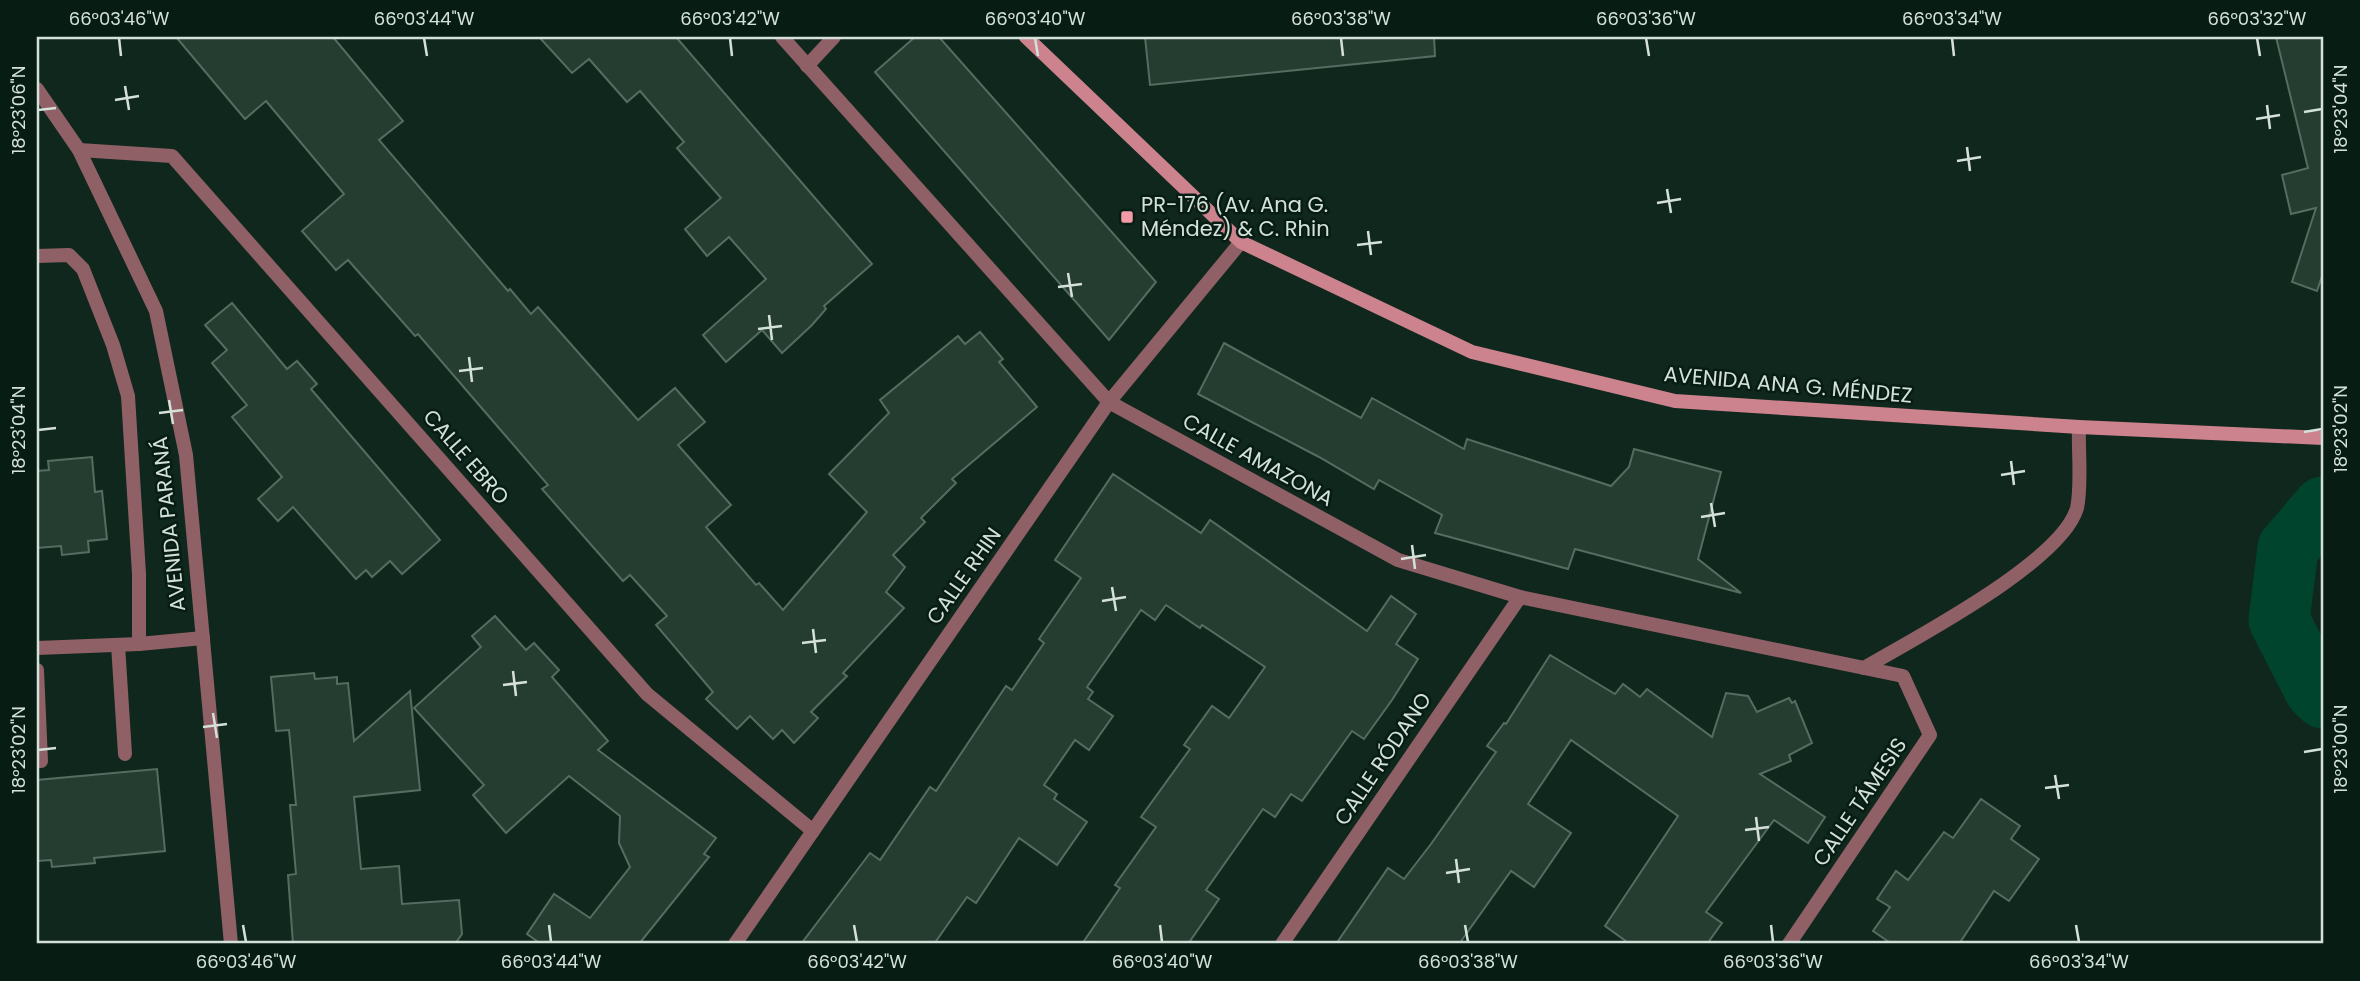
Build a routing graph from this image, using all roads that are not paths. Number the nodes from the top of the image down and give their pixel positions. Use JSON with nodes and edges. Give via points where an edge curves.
{"nodes":[{"id":1,"x":782,"y":37,"type":"edge"},
{"id":2,"x":834,"y":37,"type":"edge"},
{"id":3,"x":1026,"y":37,"type":"edge"},
{"id":4,"x":807,"y":66,"type":"junction"},
{"id":5,"x":37,"y":89,"type":"edge"},
{"id":6,"x":79,"y":150,"type":"junction"},
{"id":7,"x":1241,"y":242,"type":"junction"},
{"id":8,"x":37,"y":256,"type":"edge"},
{"id":9,"x":1109,"y":402,"type":"junction"},
{"id":10,"x":2079,"y":427,"type":"junction"},
{"id":11,"x":2323,"y":438,"type":"edge"},
{"id":12,"x":1520,"y":597,"type":"junction"},
{"id":13,"x":203,"y":638,"type":"junction"},
{"id":14,"x":139,"y":644,"type":"junction"},
{"id":15,"x":118,"y":645,"type":"junction"},
{"id":16,"x":37,"y":648,"type":"edge"},
{"id":17,"x":1864,"y":668,"type":"junction"},
{"id":18,"x":37,"y":670,"type":"edge"},
{"id":19,"x":125,"y":754,"type":"dead end"},
{"id":20,"x":41,"y":761,"type":"dead end"},
{"id":21,"x":813,"y":831,"type":"junction"},
{"id":22,"x":231,"y":944,"type":"edge"},
{"id":23,"x":734,"y":944,"type":"edge"},
{"id":24,"x":1282,"y":944,"type":"edge"},
{"id":25,"x":1789,"y":944,"type":"edge"}],
"edges":[{"from":1,"to":4,"type":"street","name":"CALLE AMAZONA"},
{"from":2,"to":4,"type":"street"},
{"from":3,"to":7,"type":"main road","name":"AVENIDA ANA G. MÉNDEZ"},
{"from":4,"to":9,"type":"street","name":"CALLE AMAZONA"},
{"from":5,"to":6,"type":"street","name":"AVENIDA PARANÁ"},
{"from":6,"to":13,"type":"street","name":"AVENIDA PARANÁ","via":[[156,311],[186,455]]},
{"from":6,"to":21,"type":"street","name":"CALLE EBRO","via":[[172,156],[647,694]]},
{"from":7,"to":9,"type":"street","name":"CALLE RHIN"},
{"from":7,"to":10,"type":"main road","name":"AVENIDA ANA G. MÉNDEZ","via":[[1472,352],[1675,401]]},
{"from":8,"to":14,"type":"street","via":[[69,255],[83,269],[128,396]]},
{"from":9,"to":12,"type":"street","name":"CALLE AMAZONA","via":[[1398,560]]},
{"from":9,"to":21,"type":"street","name":"CALLE RHIN"},
{"from":10,"to":11,"type":"main road","name":"AVENIDA ANA G. MÉNDEZ"},
{"from":10,"to":17,"type":"street","via":[[2077,508],[2059,538],[1988,595]]},
{"from":12,"to":17,"type":"street","name":"CALLE AMAZONA"},
{"from":12,"to":24,"type":"street","name":"CALLE RÓDANO"},
{"from":13,"to":14,"type":"street"},
{"from":13,"to":22,"type":"street","name":"AVENIDA PARANÁ"},
{"from":14,"to":15,"type":"street"},
{"from":15,"to":16,"type":"street"},
{"from":15,"to":19,"type":"street"},
{"from":17,"to":25,"type":"street","name":"CALLE TÁMESIS","via":[[1903,676],[1930,735]]},
{"from":18,"to":20,"type":"street"},
{"from":21,"to":23,"type":"street","name":"CALLE RHIN"}]}
